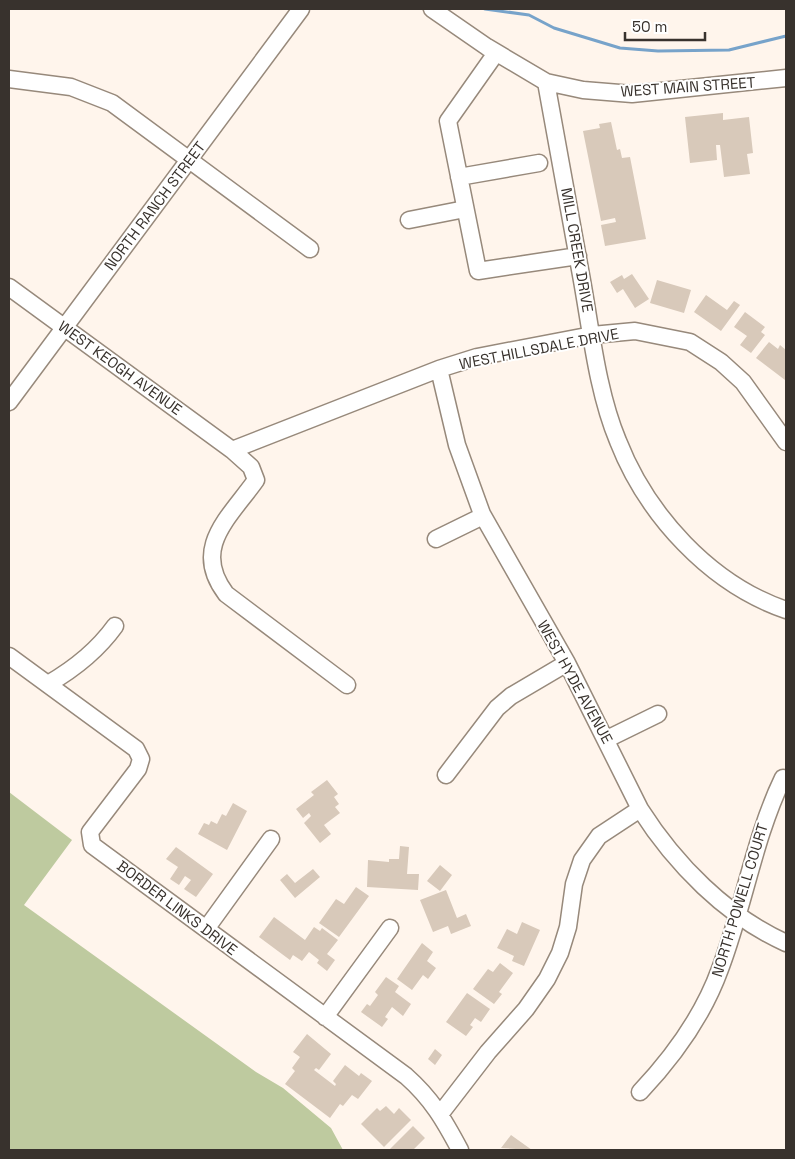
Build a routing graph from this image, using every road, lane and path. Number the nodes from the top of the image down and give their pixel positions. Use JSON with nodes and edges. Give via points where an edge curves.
{"nodes":[{"id":1,"x":300,"y":9,"type":"edge"},
{"id":2,"x":432,"y":9,"type":"edge"},
{"id":3,"x":496,"y":53,"type":"junction"},
{"id":4,"x":786,"y":78,"type":"edge"},
{"id":5,"x":9,"y":79,"type":"edge"},
{"id":6,"x":546,"y":82,"type":"junction"},
{"id":7,"x":189,"y":160,"type":"junction"},
{"id":8,"x":539,"y":163,"type":"dead end"},
{"id":9,"x":459,"y":177,"type":"junction"},
{"id":10,"x":466,"y":209,"type":"junction"},
{"id":11,"x":408,"y":220,"type":"dead end"},
{"id":12,"x":310,"y":249,"type":"dead end"},
{"id":13,"x":578,"y":256,"type":"junction"},
{"id":14,"x":9,"y":287,"type":"edge"},
{"id":15,"x":65,"y":327,"type":"junction"},
{"id":16,"x":592,"y":335,"type":"junction"},
{"id":17,"x":439,"y":369,"type":"junction"},
{"id":18,"x":9,"y":402,"type":"edge"},
{"id":19,"x":786,"y":442,"type":"edge"},
{"id":20,"x":232,"y":450,"type":"junction"},
{"id":21,"x":483,"y":516,"type":"junction"},
{"id":22,"x":436,"y":539,"type":"dead end"},
{"id":23,"x":786,"y":610,"type":"edge"},
{"id":24,"x":115,"y":626,"type":"dead end"},
{"id":25,"x":9,"y":656,"type":"edge"},
{"id":26,"x":567,"y":663,"type":"junction"},
{"id":27,"x":48,"y":684,"type":"junction"},
{"id":28,"x":348,"y":685,"type":"dead end"},
{"id":29,"x":658,"y":714,"type":"dead end"},
{"id":30,"x":607,"y":739,"type":"junction"},
{"id":31,"x":446,"y":775,"type":"dead end"},
{"id":32,"x":783,"y":778,"type":"dead end"},
{"id":33,"x":640,"y":809,"type":"junction"},
{"id":34,"x":271,"y":840,"type":"dead end"},
{"id":35,"x":738,"y":914,"type":"junction"},
{"id":36,"x":390,"y":928,"type":"dead end"},
{"id":37,"x":206,"y":929,"type":"junction"},
{"id":38,"x":786,"y":943,"type":"edge"},
{"id":39,"x":325,"y":1017,"type":"junction"},
{"id":40,"x":640,"y":1092,"type":"dead end"},
{"id":41,"x":441,"y":1113,"type":"junction"},
{"id":42,"x":460,"y":1150,"type":"edge"}],
"edges":[{"from":1,"to":7,"type":"street","name":"NORTH RANCH STREET"},
{"from":2,"to":3,"type":"street","name":"WEST MAIN STREET"},
{"from":3,"to":6,"type":"street","name":"WEST MAIN STREET"},
{"from":3,"to":9,"type":"street","via":[[448,122]]},
{"from":4,"to":6,"type":"street","name":"WEST MAIN STREET","via":[[632,94],[584,90]]},
{"from":5,"to":7,"type":"street","via":[[71,87],[112,103]]},
{"from":6,"to":13,"type":"street","name":"MILL CREEK DRIVE"},
{"from":7,"to":12,"type":"street"},
{"from":7,"to":15,"type":"street","name":"NORTH RANCH STREET"},
{"from":8,"to":9,"type":"street"},
{"from":9,"to":10,"type":"street"},
{"from":10,"to":11,"type":"street"},
{"from":10,"to":13,"type":"street","via":[[478,271]]},
{"from":13,"to":16,"type":"street","name":"MILL CREEK DRIVE"},
{"from":14,"to":15,"type":"street","name":"WEST KEOGH AVENUE"},
{"from":15,"to":18,"type":"street","name":"NORTH RANCH STREET"},
{"from":15,"to":20,"type":"street","name":"WEST KEOGH AVENUE"},
{"from":16,"to":17,"type":"street","name":"WEST HILLSDALE DRIVE","via":[[477,357]]},
{"from":16,"to":19,"type":"street","name":"WEST HILLSDALE DRIVE","via":[[635,331],[690,342],[721,362],[743,382]]},
{"from":16,"to":23,"type":"street","name":"MILL CREEK DRIVE","via":[[602,387],[618,441],[644,494],[680,539],[713,571],[767,604]]},
{"from":17,"to":20,"type":"street","name":"WEST HILLSDALE DRIVE"},
{"from":17,"to":21,"type":"street","name":"WEST HYDE AVENUE","via":[[458,445]]},
{"from":20,"to":28,"type":"street","name":"WEST KEOGH AVENUE","via":[[251,467],[256,480],[212,545],[211,562],[216,580],[226,594]]},
{"from":21,"to":22,"type":"street"},
{"from":21,"to":26,"type":"street","name":"WEST HYDE AVENUE"},
{"from":24,"to":27,"type":"street","via":[[82,661]]},
{"from":25,"to":27,"type":"street","name":"BORDER LINKS DRIVE"},
{"from":26,"to":30,"type":"street","name":"WEST HYDE AVENUE"},
{"from":26,"to":31,"type":"street","via":[[496,708]]},
{"from":27,"to":37,"type":"street","name":"BORDER LINKS DRIVE","via":[[136,749],[142,759],[138,769],[90,832],[92,845]]},
{"from":29,"to":30,"type":"street"},
{"from":30,"to":33,"type":"street","name":"WEST HYDE AVENUE"},
{"from":32,"to":35,"type":"street","name":"NORTH POWELL COURT","via":[[768,809]]},
{"from":33,"to":35,"type":"street","name":"WEST HYDE AVENUE","via":[[686,870]]},
{"from":33,"to":41,"type":"street","via":[[599,836],[582,860],[574,884],[568,927],[547,979]]},
{"from":34,"to":37,"type":"street"},
{"from":35,"to":38,"type":"street","name":"WEST HYDE AVENUE"},
{"from":35,"to":40,"type":"street","name":"NORTH POWELL COURT","via":[[720,970],[696,1020],[668,1061]]},
{"from":36,"to":39,"type":"street"},
{"from":37,"to":39,"type":"street","name":"BORDER LINKS DRIVE"},
{"from":39,"to":41,"type":"street","name":"BORDER LINKS DRIVE","via":[[406,1076]]},
{"from":41,"to":42,"type":"street","name":"BORDER LINKS DRIVE"}]}
